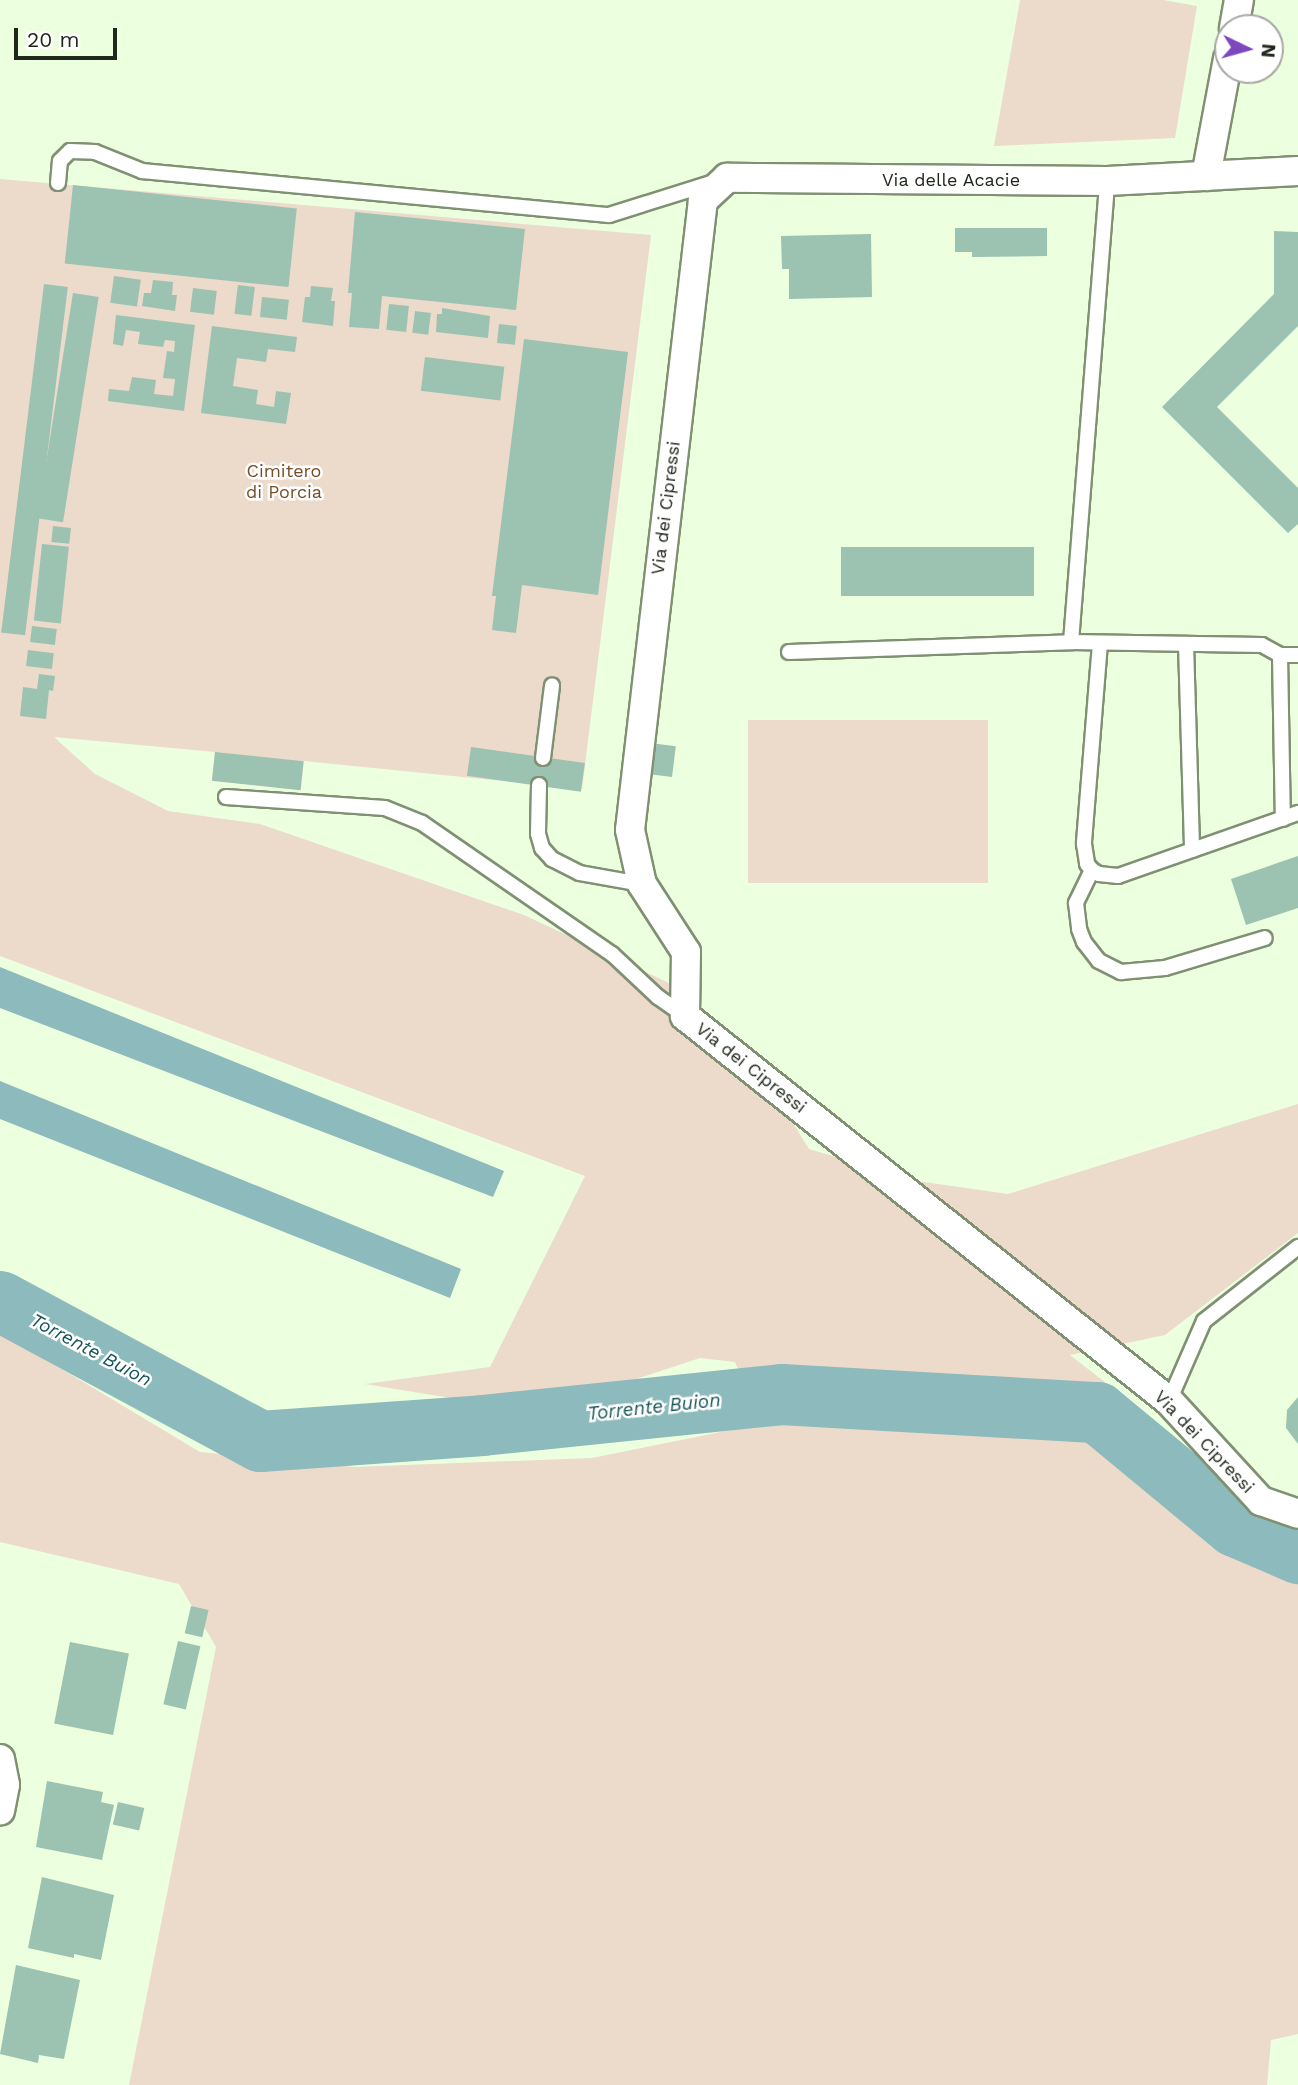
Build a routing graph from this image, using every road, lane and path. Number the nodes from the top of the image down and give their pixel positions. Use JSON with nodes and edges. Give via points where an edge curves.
{"nodes":[{"id":1,"x":1223,"y":84,"type":"edge"},
{"id":2,"x":1298,"y":171,"type":"edge"},
{"id":3,"x":1206,"y":176,"type":"junction"},
{"id":4,"x":727,"y":178,"type":"junction"},
{"id":5,"x":1107,"y":181,"type":"junction"},
{"id":6,"x":58,"y":183,"type":"dead end"},
{"id":7,"x":1071,"y":642,"type":"junction"},
{"id":8,"x":1100,"y":643,"type":"junction"},
{"id":9,"x":1186,"y":644,"type":"junction"},
{"id":10,"x":789,"y":652,"type":"dead end"},
{"id":11,"x":1280,"y":655,"type":"junction"},
{"id":12,"x":1298,"y":655,"type":"edge"},
{"id":13,"x":552,"y":686,"type":"dead end"},
{"id":14,"x":543,"y":758,"type":"dead end"},
{"id":15,"x":539,"y":785,"type":"dead end"},
{"id":16,"x":226,"y":797,"type":"dead end"},
{"id":17,"x":1298,"y":813,"type":"edge"},
{"id":18,"x":1283,"y":818,"type":"junction"},
{"id":19,"x":1192,"y":850,"type":"junction"},
{"id":20,"x":1092,"y":870,"type":"junction"},
{"id":21,"x":642,"y":884,"type":"junction"},
{"id":22,"x":1265,"y":938,"type":"dead end"},
{"id":23,"x":685,"y":1016,"type":"junction"},
{"id":24,"x":1298,"y":1247,"type":"edge"},
{"id":25,"x":1169,"y":1401,"type":"junction"},
{"id":26,"x":1298,"y":1514,"type":"edge"},
{"id":27,"x":0,"y":1759,"type":"edge"},
{"id":28,"x":0,"y":1811,"type":"edge"}],
"edges":[{"from":1,"to":3,"type":"street"},
{"from":2,"to":3,"type":"street","name":"Via delle Acacie"},
{"from":3,"to":5,"type":"street","name":"Via delle Acacie"},
{"from":4,"to":5,"type":"street","name":"Via delle Acacie"},
{"from":4,"to":6,"type":"lane","via":[[608,215],[142,171],[95,152],[70,151],[60,161]]},
{"from":4,"to":21,"type":"street","name":"Via dei Cipressi","via":[[703,200],[629,830]]},
{"from":5,"to":7,"type":"lane"},
{"from":7,"to":8,"type":"lane"},
{"from":7,"to":10,"type":"lane"},
{"from":8,"to":9,"type":"lane"},
{"from":8,"to":20,"type":"lane","via":[[1084,844]]},
{"from":9,"to":11,"type":"lane","via":[[1262,645]]},
{"from":9,"to":19,"type":"lane"},
{"from":11,"to":12,"type":"lane"},
{"from":11,"to":18,"type":"lane"},
{"from":13,"to":14,"type":"lane"},
{"from":15,"to":21,"type":"lane","via":[[538,834],[552,859],[580,873]]},
{"from":16,"to":23,"type":"lane","via":[[385,808],[422,823],[612,954]]},
{"from":17,"to":18,"type":"lane"},
{"from":18,"to":19,"type":"lane"},
{"from":19,"to":20,"type":"lane","via":[[1118,876]]},
{"from":20,"to":22,"type":"lane","via":[[1076,903],[1079,929],[1099,961],[1121,972],[1166,968]]},
{"from":21,"to":23,"type":"street","name":"Via dei Cipressi","via":[[686,952]]},
{"from":23,"to":25,"type":"street","name":"Via dei Cipressi"},
{"from":24,"to":25,"type":"lane","via":[[1203,1321]]},
{"from":25,"to":26,"type":"street","name":"Via dei Cipressi","via":[[1261,1501]]},
{"from":27,"to":28,"type":"street","via":[[5,1785]]}]}
